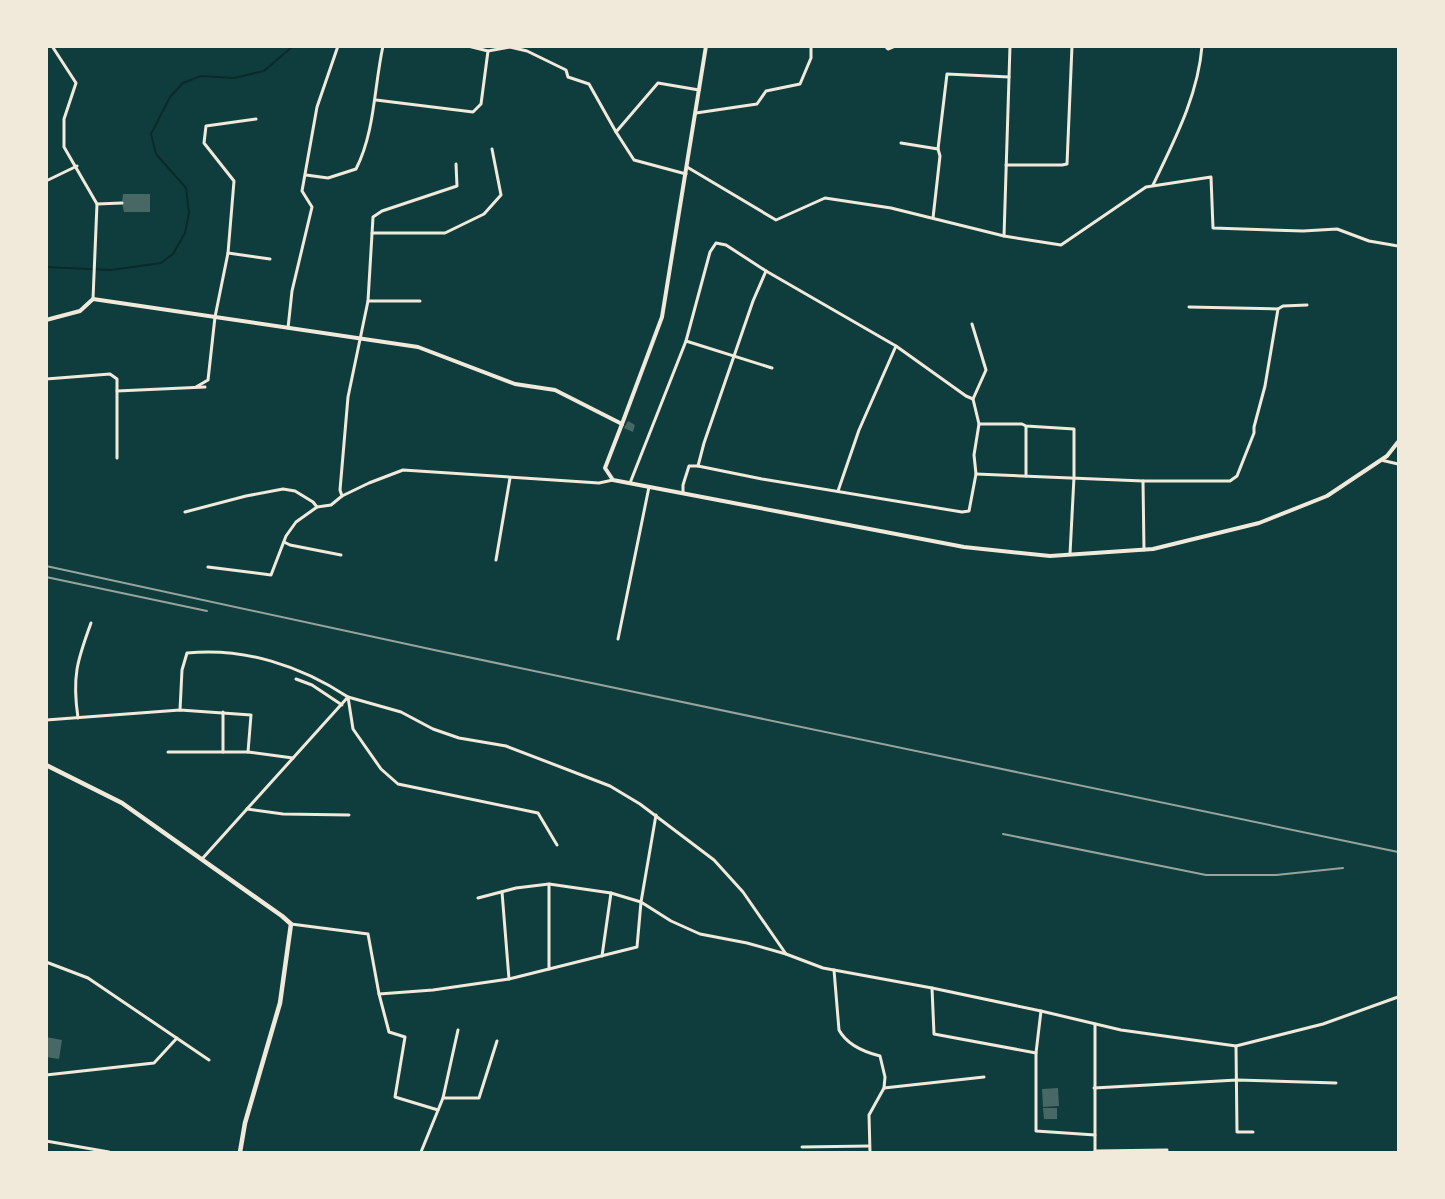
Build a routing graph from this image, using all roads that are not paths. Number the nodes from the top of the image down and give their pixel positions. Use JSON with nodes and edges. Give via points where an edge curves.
{"nodes":[{"id":1,"x":52,"y":46,"type":"edge"},
{"id":2,"x":338,"y":46,"type":"edge"},
{"id":3,"x":383,"y":46,"type":"edge"},
{"id":4,"x":468,"y":46,"type":"edge"},
{"id":5,"x":706,"y":46,"type":"edge"},
{"id":6,"x":811,"y":46,"type":"edge"},
{"id":7,"x":885,"y":46,"type":"edge"},
{"id":8,"x":895,"y":46,"type":"edge"},
{"id":9,"x":1010,"y":46,"type":"edge"},
{"id":10,"x":1072,"y":46,"type":"edge"},
{"id":11,"x":1202,"y":46,"type":"edge"},
{"id":12,"x":488,"y":51,"type":"junction"},
{"id":13,"x":1009,"y":76,"type":"junction"},
{"id":14,"x":699,"y":90,"type":"junction"},
{"id":15,"x":376,"y":99,"type":"junction"},
{"id":16,"x":696,"y":113,"type":"junction"},
{"id":17,"x":256,"y":119,"type":"dead end"},
{"id":18,"x":616,"y":132,"type":"junction"},
{"id":19,"x":901,"y":143,"type":"dead end"},
{"id":20,"x":492,"y":149,"type":"dead end"},
{"id":21,"x":938,"y":149,"type":"junction"},
{"id":22,"x":456,"y":164,"type":"dead end"},
{"id":23,"x":1006,"y":165,"type":"junction"},
{"id":24,"x":77,"y":166,"type":"junction"},
{"id":25,"x":687,"y":167,"type":"junction"},
{"id":26,"x":686,"y":174,"type":"junction"},
{"id":27,"x":306,"y":175,"type":"junction"},
{"id":28,"x":46,"y":181,"type":"edge"},
{"id":29,"x":1153,"y":186,"type":"junction"},
{"id":30,"x":122,"y":203,"type":"dead end"},
{"id":31,"x":97,"y":204,"type":"junction"},
{"id":32,"x":933,"y":218,"type":"junction"},
{"id":33,"x":372,"y":233,"type":"junction"},
{"id":34,"x":1004,"y":236,"type":"junction"},
{"id":35,"x":1398,"y":246,"type":"edge"},
{"id":36,"x":228,"y":253,"type":"junction"},
{"id":37,"x":270,"y":259,"type":"dead end"},
{"id":38,"x":766,"y":271,"type":"junction"},
{"id":39,"x":93,"y":299,"type":"junction"},
{"id":40,"x":368,"y":301,"type":"junction"},
{"id":41,"x":420,"y":301,"type":"dead end"},
{"id":42,"x":1307,"y":305,"type":"dead end"},
{"id":43,"x":1189,"y":307,"type":"dead end"},
{"id":44,"x":1278,"y":309,"type":"junction"},
{"id":45,"x":215,"y":317,"type":"junction"},
{"id":46,"x":46,"y":320,"type":"edge"},
{"id":47,"x":972,"y":324,"type":"dead end"},
{"id":48,"x":288,"y":328,"type":"junction"},
{"id":49,"x":361,"y":339,"type":"junction"},
{"id":50,"x":686,"y":340,"type":"junction"},
{"id":51,"x":896,"y":346,"type":"junction"},
{"id":52,"x":735,"y":356,"type":"junction"},
{"id":53,"x":772,"y":368,"type":"dead end"},
{"id":54,"x":46,"y":379,"type":"edge"},
{"id":55,"x":196,"y":387,"type":"junction"},
{"id":56,"x":205,"y":387,"type":"dead end"},
{"id":57,"x":117,"y":391,"type":"junction"},
{"id":58,"x":974,"y":399,"type":"junction"},
{"id":59,"x":622,"y":424,"type":"junction"},
{"id":60,"x":979,"y":424,"type":"junction"},
{"id":61,"x":1026,"y":426,"type":"junction"},
{"id":62,"x":1398,"y":442,"type":"edge"},
{"id":63,"x":117,"y":458,"type":"dead end"},
{"id":64,"x":1381,"y":460,"type":"junction"},
{"id":65,"x":1398,"y":464,"type":"edge"},
{"id":66,"x":698,"y":465,"type":"junction"},
{"id":67,"x":976,"y":474,"type":"junction"},
{"id":68,"x":1026,"y":476,"type":"junction"},
{"id":69,"x":1074,"y":477,"type":"junction"},
{"id":70,"x":510,"y":478,"type":"junction"},
{"id":71,"x":613,"y":480,"type":"junction"},
{"id":72,"x":1143,"y":481,"type":"junction"},
{"id":73,"x":630,"y":483,"type":"junction"},
{"id":74,"x":649,"y":487,"type":"junction"},
{"id":75,"x":838,"y":491,"type":"junction"},
{"id":76,"x":683,"y":493,"type":"junction"},
{"id":77,"x":342,"y":496,"type":"junction"},
{"id":78,"x":316,"y":507,"type":"junction"},
{"id":79,"x":185,"y":512,"type":"dead end"},
{"id":80,"x":284,"y":542,"type":"junction"},
{"id":81,"x":1144,"y":550,"type":"junction"},
{"id":82,"x":1070,"y":554,"type":"junction"},
{"id":83,"x":341,"y":555,"type":"dead end"},
{"id":84,"x":496,"y":560,"type":"dead end"},
{"id":85,"x":208,"y":567,"type":"dead end"},
{"id":86,"x":91,"y":623,"type":"dead end"},
{"id":87,"x":618,"y":639,"type":"dead end"},
{"id":88,"x":296,"y":679,"type":"dead end"},
{"id":89,"x":348,"y":697,"type":"junction"},
{"id":90,"x":342,"y":705,"type":"junction"},
{"id":91,"x":180,"y":710,"type":"junction"},
{"id":92,"x":223,"y":712,"type":"junction"},
{"id":93,"x":78,"y":718,"type":"junction"},
{"id":94,"x":46,"y":720,"type":"edge"},
{"id":95,"x":168,"y":752,"type":"dead end"},
{"id":96,"x":223,"y":752,"type":"junction"},
{"id":97,"x":248,"y":752,"type":"junction"},
{"id":98,"x":293,"y":758,"type":"junction"},
{"id":99,"x":46,"y":765,"type":"edge"},
{"id":100,"x":247,"y":808,"type":"junction"},
{"id":101,"x":349,"y":815,"type":"dead end"},
{"id":102,"x":656,"y":815,"type":"junction"},
{"id":103,"x":557,"y":845,"type":"dead end"},
{"id":104,"x":202,"y":859,"type":"junction"},
{"id":105,"x":549,"y":884,"type":"junction"},
{"id":106,"x":502,"y":892,"type":"junction"},
{"id":107,"x":611,"y":893,"type":"junction"},
{"id":108,"x":478,"y":898,"type":"dead end"},
{"id":109,"x":641,"y":902,"type":"junction"},
{"id":110,"x":291,"y":924,"type":"junction"},
{"id":111,"x":786,"y":954,"type":"junction"},
{"id":112,"x":602,"y":956,"type":"junction"},
{"id":113,"x":46,"y":963,"type":"edge"},
{"id":114,"x":549,"y":969,"type":"junction"},
{"id":115,"x":834,"y":970,"type":"junction"},
{"id":116,"x":509,"y":980,"type":"junction"},
{"id":117,"x":932,"y":988,"type":"junction"},
{"id":118,"x":379,"y":994,"type":"junction"},
{"id":119,"x":1398,"y":997,"type":"edge"},
{"id":120,"x":1041,"y":1011,"type":"junction"},
{"id":121,"x":1095,"y":1024,"type":"junction"},
{"id":122,"x":459,"y":1030,"type":"dead end"},
{"id":123,"x":177,"y":1037,"type":"junction"},
{"id":124,"x":497,"y":1041,"type":"dead end"},
{"id":125,"x":1236,"y":1046,"type":"junction"},
{"id":126,"x":1036,"y":1053,"type":"junction"},
{"id":127,"x":209,"y":1060,"type":"dead end"},
{"id":128,"x":46,"y":1075,"type":"edge"},
{"id":129,"x":984,"y":1077,"type":"dead end"},
{"id":130,"x":1237,"y":1080,"type":"junction"},
{"id":131,"x":1336,"y":1083,"type":"dead end"},
{"id":132,"x":884,"y":1088,"type":"junction"},
{"id":133,"x":1094,"y":1088,"type":"junction"},
{"id":134,"x":442,"y":1098,"type":"junction"},
{"id":135,"x":438,"y":1110,"type":"junction"},
{"id":136,"x":1253,"y":1132,"type":"dead end"},
{"id":137,"x":1095,"y":1135,"type":"junction"},
{"id":138,"x":46,"y":1141,"type":"edge"},
{"id":139,"x":869,"y":1146,"type":"junction"},
{"id":140,"x":802,"y":1147,"type":"dead end"},
{"id":141,"x":1167,"y":1150,"type":"dead end"},
{"id":142,"x":109,"y":1152,"type":"edge"},
{"id":143,"x":240,"y":1152,"type":"edge"},
{"id":144,"x":422,"y":1152,"type":"edge"},
{"id":145,"x":870,"y":1152,"type":"edge"},
{"id":146,"x":1095,"y":1152,"type":"edge"}],
"edges":[{"from":1,"to":24,"type":"street","via":[[76,83],[64,119],[64,147]]},
{"from":2,"to":27,"type":"street","via":[[317,107]]},
{"from":3,"to":15,"type":"street"},
{"from":4,"to":12,"type":"street"},
{"from":5,"to":14,"type":"street"},
{"from":6,"to":16,"type":"street","via":[[811,58],[800,84],[766,91],[757,104]]},
{"from":7,"to":8,"type":"street"},
{"from":9,"to":13,"type":"street"},
{"from":10,"to":23,"type":"street","via":[[1067,164]]},
{"from":11,"to":29,"type":"street","via":[[1200,67],[1181,127]]},
{"from":12,"to":15,"type":"street","via":[[481,104],[473,112]]},
{"from":12,"to":18,"type":"street","via":[[510,47],[527,51],[566,70],[568,77],[590,84]]},
{"from":13,"to":21,"type":"street","via":[[947,74]]},
{"from":13,"to":23,"type":"street"},
{"from":14,"to":16,"type":"street"},
{"from":14,"to":18,"type":"street","via":[[658,83]]},
{"from":15,"to":27,"type":"street","via":[[356,169],[328,178]]},
{"from":16,"to":25,"type":"street"},
{"from":17,"to":36,"type":"street","via":[[206,126],[204,143],[234,181]]},
{"from":18,"to":26,"type":"street","via":[[634,160]]},
{"from":19,"to":21,"type":"street"},
{"from":20,"to":33,"type":"street","via":[[501,195],[484,214],[445,233]]},
{"from":21,"to":32,"type":"street"},
{"from":22,"to":33,"type":"street","via":[[457,186],[382,211],[372,217]]},
{"from":23,"to":34,"type":"street"},
{"from":24,"to":28,"type":"street"},
{"from":24,"to":31,"type":"street"},
{"from":25,"to":26,"type":"street"},
{"from":25,"to":32,"type":"street","via":[[777,220],[825,198]]},
{"from":26,"to":59,"type":"street","via":[[662,317]]},
{"from":27,"to":48,"type":"street","via":[[302,191],[312,207],[292,291]]},
{"from":29,"to":34,"type":"street","via":[[1061,245]]},
{"from":29,"to":35,"type":"street","via":[[1211,177],[1213,228],[1337,229]]},
{"from":30,"to":31,"type":"street"},
{"from":31,"to":39,"type":"street"},
{"from":32,"to":34,"type":"street"},
{"from":33,"to":40,"type":"street"},
{"from":36,"to":37,"type":"street"},
{"from":36,"to":45,"type":"street"},
{"from":38,"to":50,"type":"street","via":[[726,245],[716,243],[710,252]]},
{"from":38,"to":51,"type":"street"},
{"from":38,"to":52,"type":"street"},
{"from":39,"to":45,"type":"street"},
{"from":39,"to":46,"type":"street","via":[[80,311]]},
{"from":40,"to":41,"type":"street"},
{"from":40,"to":49,"type":"street"},
{"from":42,"to":44,"type":"street"},
{"from":43,"to":44,"type":"street"},
{"from":44,"to":72,"type":"street","via":[[1254,433],[1237,476],[1230,481]]},
{"from":45,"to":48,"type":"street"},
{"from":45,"to":55,"type":"street","via":[[208,380]]},
{"from":47,"to":58,"type":"street","via":[[986,370]]},
{"from":48,"to":49,"type":"street"},
{"from":49,"to":59,"type":"street","via":[[418,347],[515,384],[555,390]]},
{"from":49,"to":77,"type":"street","via":[[348,397]]},
{"from":50,"to":52,"type":"street"},
{"from":50,"to":73,"type":"street"},
{"from":51,"to":58,"type":"street"},
{"from":51,"to":75,"type":"street","via":[[859,430]]},
{"from":52,"to":53,"type":"street"},
{"from":52,"to":66,"type":"street"},
{"from":54,"to":57,"type":"street","via":[[110,374],[117,379]]},
{"from":55,"to":56,"type":"street"},
{"from":55,"to":57,"type":"street"},
{"from":57,"to":63,"type":"street"},
{"from":58,"to":60,"type":"street"},
{"from":59,"to":71,"type":"street","via":[[605,468]]},
{"from":60,"to":61,"type":"street"},
{"from":60,"to":67,"type":"street","via":[[974,454]]},
{"from":61,"to":68,"type":"street"},
{"from":61,"to":69,"type":"street","via":[[1074,429]]},
{"from":62,"to":64,"type":"street"},
{"from":64,"to":65,"type":"street"},
{"from":64,"to":81,"type":"street","via":[[1327,496],[1259,523]]},
{"from":66,"to":75,"type":"street"},
{"from":66,"to":76,"type":"street","via":[[689,466]]},
{"from":67,"to":68,"type":"street"},
{"from":67,"to":75,"type":"street","via":[[969,511],[962,512]]},
{"from":68,"to":69,"type":"street"},
{"from":69,"to":72,"type":"street"},
{"from":69,"to":82,"type":"street"},
{"from":70,"to":71,"type":"street","via":[[598,483]]},
{"from":70,"to":77,"type":"street","via":[[403,470]]},
{"from":70,"to":84,"type":"street"},
{"from":71,"to":73,"type":"street"},
{"from":72,"to":81,"type":"street"},
{"from":73,"to":74,"type":"street"},
{"from":74,"to":76,"type":"street"},
{"from":74,"to":87,"type":"street"},
{"from":76,"to":82,"type":"street","via":[[964,547],[1050,556]]},
{"from":77,"to":78,"type":"street","via":[[331,506]]},
{"from":78,"to":79,"type":"street","via":[[295,491],[283,489]]},
{"from":78,"to":80,"type":"street","via":[[296,522]]},
{"from":80,"to":83,"type":"street"},
{"from":80,"to":85,"type":"street","via":[[271,574]]},
{"from":81,"to":82,"type":"street"},
{"from":86,"to":93,"type":"street","via":[[78,660],[74,690]]},
{"from":88,"to":90,"type":"street"},
{"from":89,"to":90,"type":"street"},
{"from":89,"to":91,"type":"street","via":[[287,665],[206,651],[187,653]]},
{"from":89,"to":102,"type":"street","via":[[401,712],[459,738],[506,746],[610,786]]},
{"from":89,"to":103,"type":"street","via":[[353,729],[381,769],[398,784],[538,813]]},
{"from":90,"to":98,"type":"street"},
{"from":91,"to":92,"type":"street"},
{"from":91,"to":93,"type":"street"},
{"from":92,"to":96,"type":"street"},
{"from":92,"to":97,"type":"street","via":[[251,714]]},
{"from":93,"to":94,"type":"street"},
{"from":95,"to":96,"type":"street"},
{"from":96,"to":97,"type":"street"},
{"from":97,"to":98,"type":"street"},
{"from":98,"to":100,"type":"street"},
{"from":99,"to":104,"type":"main road","via":[[122,802]]},
{"from":100,"to":101,"type":"street","via":[[283,814]]},
{"from":100,"to":104,"type":"street"},
{"from":102,"to":109,"type":"street"},
{"from":102,"to":111,"type":"street","via":[[714,860],[743,892]]},
{"from":104,"to":110,"type":"main road"},
{"from":105,"to":106,"type":"street"},
{"from":105,"to":107,"type":"street"},
{"from":105,"to":114,"type":"street"},
{"from":106,"to":108,"type":"street"},
{"from":106,"to":116,"type":"street"},
{"from":107,"to":109,"type":"street"},
{"from":107,"to":112,"type":"street"},
{"from":109,"to":111,"type":"street","via":[[700,934]]},
{"from":109,"to":112,"type":"street","via":[[637,946]]},
{"from":110,"to":118,"type":"street","via":[[368,934]]},
{"from":110,"to":143,"type":"main road","via":[[280,1003]]},
{"from":111,"to":115,"type":"street"},
{"from":112,"to":114,"type":"street"},
{"from":113,"to":123,"type":"street","via":[[88,978]]},
{"from":114,"to":116,"type":"street"},
{"from":115,"to":117,"type":"street"},
{"from":115,"to":132,"type":"street","via":[[839,1030],[862,1051],[880,1056]]},
{"from":116,"to":118,"type":"street"},
{"from":117,"to":120,"type":"street"},
{"from":117,"to":126,"type":"street","via":[[934,1034]]},
{"from":118,"to":135,"type":"street","via":[[389,1032],[405,1036],[395,1097]]},
{"from":119,"to":125,"type":"street","via":[[1323,1024]]},
{"from":120,"to":121,"type":"street"},
{"from":120,"to":126,"type":"street"},
{"from":121,"to":125,"type":"street"},
{"from":121,"to":133,"type":"street"},
{"from":122,"to":134,"type":"street"},
{"from":123,"to":127,"type":"street"},
{"from":123,"to":128,"type":"street","via":[[154,1063]]},
{"from":124,"to":134,"type":"street","via":[[479,1098]]},
{"from":125,"to":130,"type":"street"},
{"from":126,"to":137,"type":"street","via":[[1036,1131]]},
{"from":129,"to":132,"type":"street"},
{"from":130,"to":131,"type":"street"},
{"from":130,"to":133,"type":"street"},
{"from":130,"to":136,"type":"street","via":[[1237,1132]]},
{"from":132,"to":139,"type":"street","via":[[869,1115]]},
{"from":133,"to":137,"type":"street"},
{"from":134,"to":135,"type":"street"},
{"from":135,"to":144,"type":"street"},
{"from":137,"to":146,"type":"street"},
{"from":138,"to":142,"type":"street"},
{"from":139,"to":140,"type":"street"},
{"from":139,"to":145,"type":"street"},
{"from":141,"to":146,"type":"street"}]}
